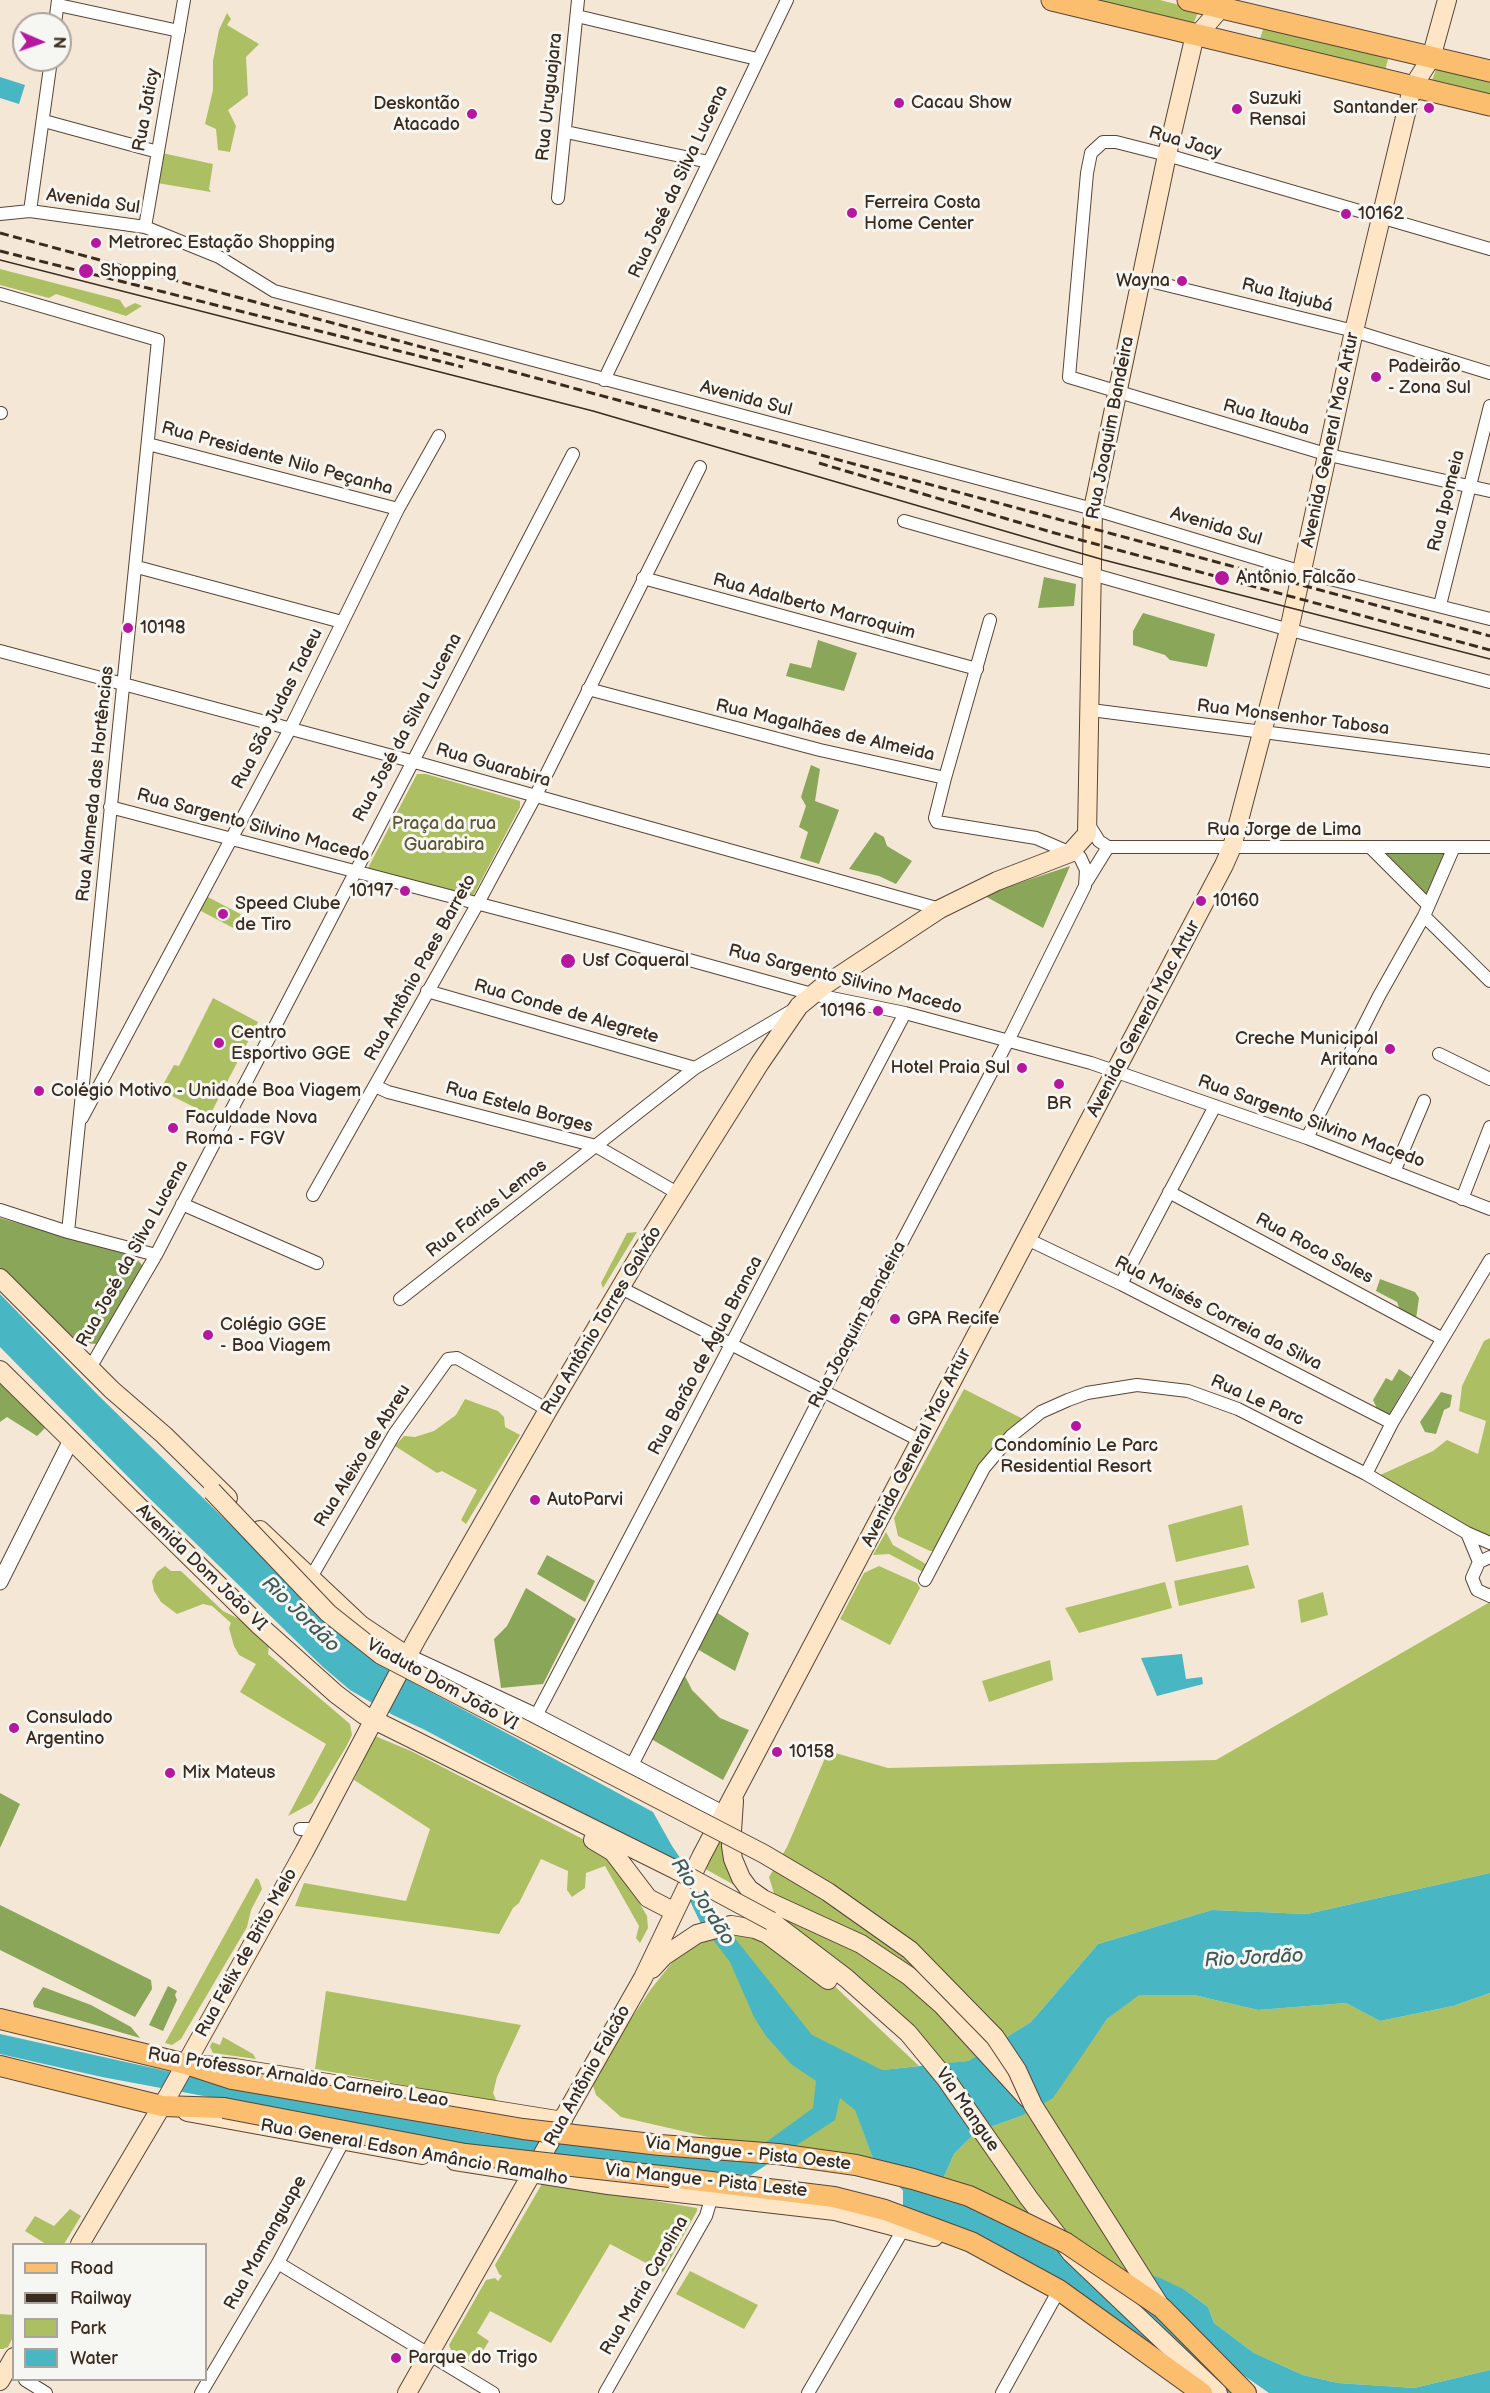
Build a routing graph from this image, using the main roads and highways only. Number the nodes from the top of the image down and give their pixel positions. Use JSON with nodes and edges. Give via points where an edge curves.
{"nodes":[{"id":1,"x":1052,"y":0,"type":"edge"},
{"id":2,"x":1188,"y":0,"type":"edge"},
{"id":3,"x":1448,"y":0,"type":"edge"},
{"id":4,"x":1222,"y":4,"type":"edge"},
{"id":5,"x":1195,"y":35,"type":"junction"},
{"id":6,"x":1431,"y":58,"type":"junction"},
{"id":7,"x":1490,"y":71,"type":"edge"},
{"id":8,"x":1412,"y":88,"type":"junction"},
{"id":9,"x":1490,"y":105,"type":"edge"},
{"id":10,"x":806,"y":1000,"type":"joint"},
{"id":11,"x":0,"y":1278,"type":"edge"},
{"id":12,"x":0,"y":1370,"type":"edge"},
{"id":13,"x":189,"y":1460,"type":"junction"},
{"id":14,"x":400,"y":1662,"type":"junction"},
{"id":15,"x":371,"y":1713,"type":"junction"},
{"id":16,"x":426,"y":1747,"type":"junction"},
{"id":17,"x":736,"y":1790,"type":"junction"},
{"id":18,"x":676,"y":1906,"type":"junction"},
{"id":19,"x":643,"y":1978,"type":"junction"},
{"id":20,"x":0,"y":2019,"type":"edge"},
{"id":21,"x":0,"y":2066,"type":"edge"},
{"id":22,"x":184,"y":2066,"type":"junction"},
{"id":23,"x":946,"y":2079,"type":"junction"},
{"id":24,"x":165,"y":2100,"type":"junction"},
{"id":25,"x":1033,"y":2105,"type":"junction"},
{"id":26,"x":561,"y":2126,"type":"junction"},
{"id":27,"x":535,"y":2171,"type":"junction"},
{"id":28,"x":81,"y":2243,"type":"edge"},
{"id":29,"x":1007,"y":2260,"type":"junction"},
{"id":30,"x":1162,"y":2308,"type":"junction"},
{"id":31,"x":407,"y":2393,"type":"edge"},
{"id":32,"x":1202,"y":2393,"type":"edge"},
{"id":33,"x":1218,"y":2393,"type":"edge"},
{"id":34,"x":1246,"y":2393,"type":"edge"}],
"edges":[{"from":1,"to":5,"type":"highway"},
{"from":2,"to":4,"type":"highway"},
{"from":3,"to":6,"type":"main road","name":"Avenida General Mac Artur"},
{"from":4,"to":5,"type":"main road"},
{"from":4,"to":6,"type":"highway"},
{"from":5,"to":8,"type":"highway"},
{"from":5,"to":10,"type":"main road","name":"Rua Joaquim Bandeira","via":[[1093,508],[1089,825],[1084,840],[1070,853],[997,881],[940,909]]},
{"from":6,"to":7,"type":"highway"},
{"from":6,"to":8,"type":"main road","name":"Avenida General Mac Artur"},
{"from":8,"to":9,"type":"highway"},
{"from":8,"to":17,"type":"main road","name":"Avenida General Mac Artur","via":[[1289,630],[1232,847],[1118,1071]]},
{"from":10,"to":14,"type":"main road","name":"Rua Antônio Torres Galvão","via":[[760,1063],[621,1288]]},
{"from":11,"to":13,"type":"main road"},
{"from":12,"to":15,"type":"main road","name":"Avenida Dom João VI","via":[[260,1626],[336,1694]]},
{"from":13,"to":14,"type":"main road"},
{"from":13,"to":25,"type":"main road","name":"Viaduto Dom João VI","bridge":true,"via":[[212,1491],[328,1613],[381,1655],[682,1811],[828,1892],[910,1950],[995,2037],[1017,2070]]},
{"from":14,"to":15,"type":"main road","name":"Rua Antônio Torres Galvão"},
{"from":15,"to":16,"type":"main road","name":"Avenida Dom João VI"},
{"from":15,"to":22,"type":"main road","name":"Rua Félix de Brito Melo"},
{"from":16,"to":18,"type":"main road","via":[[433,1759],[604,1846],[646,1897]]},
{"from":16,"to":23,"type":"main road","name":"Via Mangue","bridge":true,"via":[[771,1921],[908,2033]]},
{"from":17,"to":18,"type":"main road","name":"Avenida General Mac Artur"},
{"from":17,"to":25,"type":"main road","via":[[732,1859],[741,1878],[763,1899],[861,1944],[909,1976],[942,2005]]},
{"from":18,"to":19,"type":"main road","name":"Rua Antônio Falcão"},
{"from":19,"to":23,"type":"main road","via":[[664,1956],[697,1934],[730,1925],[755,1929],[869,2012],[921,2062]]},
{"from":19,"to":26,"type":"main road","name":"Rua Antônio Falcão"},
{"from":20,"to":22,"type":"main road","name":"Rua Professor Arnaldo Carneiro Leao"},
{"from":21,"to":24,"type":"main road","name":"Rua General Edson Amâncio Ramalho"},
{"from":22,"to":24,"type":"main road","name":"Rua Félix de Brito Melo"},
{"from":22,"to":26,"type":"main road","name":"Rua Professor Arnaldo Carneiro Leao","via":[[236,2068]]},
{"from":22,"to":30,"type":"main road","name":"Via Mangue - Pista Oeste","bridge":true,"via":[[232,2079],[523,2129],[778,2154],[902,2176],[969,2196],[1031,2224],[1083,2253]]},
{"from":23,"to":33,"type":"main road","name":"Via Mangue","bridge":true,"via":[[1071,2253]]},
{"from":24,"to":27,"type":"main road","name":"Rua General Edson Amâncio Ramalho","via":[[343,2142]]},
{"from":24,"to":28,"type":"main road","name":"Rua Félix de Brito Melo"},
{"from":24,"to":29,"type":"main road","name":"Via Mangue - Pista Leste","bridge":true,"via":[[465,2154],[801,2191],[885,2210],[971,2242]]},
{"from":25,"to":30,"type":"main road","bridge":true},
{"from":26,"to":27,"type":"main road","name":"Rua Antônio Falcão","bridge":true},
{"from":27,"to":29,"type":"main road","name":"Rua General Edson Amâncio Ramalho","via":[[835,2211]]},
{"from":27,"to":31,"type":"main road","name":"Rua Antônio Falcão"},
{"from":29,"to":32,"type":"main road","name":"Via Mangue - Pista Leste","via":[[1059,2290]]},
{"from":30,"to":34,"type":"main road","name":"Via Mangue - Pista Oeste"}]}
